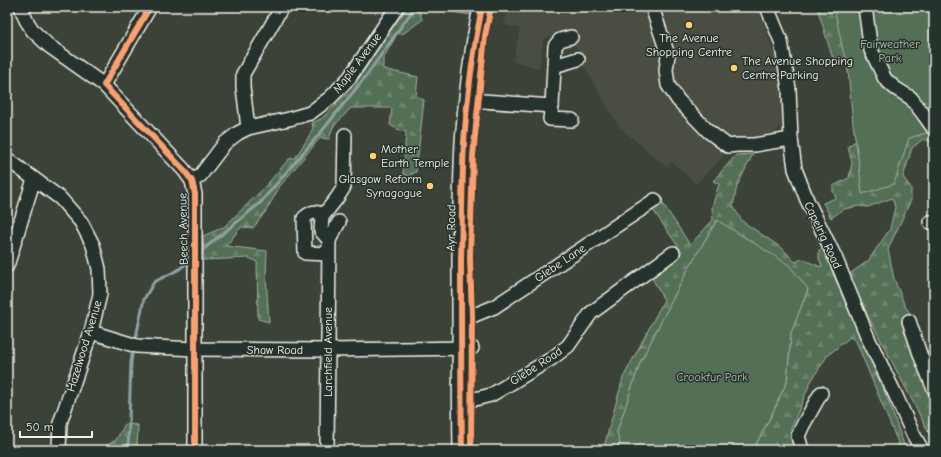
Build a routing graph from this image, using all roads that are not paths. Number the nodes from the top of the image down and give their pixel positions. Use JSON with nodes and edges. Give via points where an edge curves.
{"nodes":[{"id":1,"x":21,"y":7,"type":"edge"},
{"id":2,"x":150,"y":7,"type":"edge"},
{"id":3,"x":282,"y":7,"type":"edge"},
{"id":4,"x":397,"y":7,"type":"edge"},
{"id":5,"x":482,"y":7,"type":"edge"},
{"id":6,"x":491,"y":7,"type":"edge"},
{"id":7,"x":652,"y":7,"type":"edge"},
{"id":8,"x":767,"y":7,"type":"edge"},
{"id":9,"x":865,"y":7,"type":"edge"},
{"id":10,"x":571,"y":38,"type":"dead end"},
{"id":11,"x":578,"y":59,"type":"dead end"},
{"id":12,"x":554,"y":66,"type":"junction"},
{"id":13,"x":104,"y":85,"type":"junction"},
{"id":14,"x":473,"y":100,"type":"junction"},
{"id":15,"x":552,"y":106,"type":"junction"},
{"id":16,"x":572,"y":120,"type":"dead end"},
{"id":17,"x":248,"y":128,"type":"junction"},
{"id":18,"x":934,"y":129,"type":"edge"},
{"id":19,"x":345,"y":135,"type":"dead end"},
{"id":20,"x":791,"y":139,"type":"junction"},
{"id":21,"x":7,"y":159,"type":"edge"},
{"id":22,"x":34,"y":179,"type":"junction"},
{"id":23,"x":192,"y":181,"type":"junction"},
{"id":24,"x":656,"y":200,"type":"dead end"},
{"id":25,"x":324,"y":215,"type":"junction"},
{"id":26,"x":339,"y":222,"type":"dead end"},
{"id":27,"x":328,"y":240,"type":"junction"},
{"id":28,"x":673,"y":253,"type":"dead end"},
{"id":29,"x":328,"y":254,"type":"junction"},
{"id":30,"x":7,"y":266,"type":"edge"},
{"id":31,"x":466,"y":316,"type":"junction"},
{"id":32,"x":909,"y":321,"type":"dead end"},
{"id":33,"x":91,"y":332,"type":"junction"},
{"id":34,"x":466,"y":348,"type":"junction"},
{"id":35,"x":194,"y":350,"type":"junction"},
{"id":36,"x":327,"y":350,"type":"junction"},
{"id":37,"x":934,"y":389,"type":"edge"},
{"id":38,"x":821,"y":393,"type":"dead end"},
{"id":39,"x":466,"y":400,"type":"junction"},
{"id":40,"x":59,"y":450,"type":"edge"},
{"id":41,"x":195,"y":450,"type":"edge"},
{"id":42,"x":327,"y":450,"type":"edge"},
{"id":43,"x":462,"y":450,"type":"edge"},
{"id":44,"x":471,"y":450,"type":"edge"},
{"id":45,"x":802,"y":450,"type":"edge"},
{"id":46,"x":922,"y":450,"type":"edge"}],
"edges":[{"from":1,"to":13,"type":"street","name":"Beech Avenue","via":[[33,32]]},
{"from":2,"to":13,"type":"street"},
{"from":3,"to":17,"type":"street","via":[[243,74]]},
{"from":4,"to":17,"type":"street","name":"Maple Avenue","via":[[350,77],[330,98],[310,113]]},
{"from":5,"to":14,"type":"main road","name":"Ayr Road","via":[[476,35]]},
{"from":6,"to":14,"type":"main road","name":"Ayr Road"},
{"from":7,"to":20,"type":"street","via":[[668,55],[668,84],[678,100],[708,131],[728,146]]},
{"from":8,"to":20,"type":"street","name":"Capelrig Road","via":[[781,41],[789,88]]},
{"from":9,"to":18,"type":"street","via":[[871,50],[885,79],[911,98]]},
{"from":10,"to":12,"type":"street","via":[[560,40],[555,46]]},
{"from":11,"to":12,"type":"street"},
{"from":12,"to":15,"type":"street"},
{"from":13,"to":23,"type":"street","name":"Beech Avenue"},
{"from":14,"to":15,"type":"street"},
{"from":14,"to":31,"type":"main road","name":"Ayr Road","via":[[470,258]]},
{"from":15,"to":16,"type":"street","via":[[550,118]]},
{"from":17,"to":23,"type":"street","name":"Maple Avenue","via":[[225,143],[200,176]]},
{"from":19,"to":25,"type":"street","via":[[344,187]]},
{"from":20,"to":46,"type":"street","name":"Capelrig Road","via":[[795,169],[807,200],[835,257],[868,338]]},
{"from":21,"to":22,"type":"street","name":"Hazelwood Avenue"},
{"from":22,"to":30,"type":"street"},
{"from":22,"to":33,"type":"street","name":"Hazelwood Avenue","via":[[60,198],[81,222],[93,245],[99,269],[100,294]]},
{"from":23,"to":35,"type":"street","name":"Beech Avenue","via":[[195,194]]},
{"from":24,"to":31,"type":"street","name":"Glebe Lane","via":[[494,307]]},
{"from":25,"to":27,"type":"street","via":[[321,231]]},
{"from":25,"to":29,"type":"street","via":[[316,212],[304,218],[305,253]]},
{"from":26,"to":27,"type":"street"},
{"from":27,"to":29,"type":"street","name":"Larchfield Avenue"},
{"from":28,"to":39,"type":"street","name":"Glebe Road","via":[[591,313],[568,346],[551,359],[491,395]]},
{"from":29,"to":36,"type":"street","name":"Larchfield Avenue"},
{"from":31,"to":34,"type":"main road","name":"Ayr Road"},
{"from":32,"to":37,"type":"street"},
{"from":33,"to":35,"type":"street","name":"Shaw Road","via":[[137,346]]},
{"from":33,"to":40,"type":"street","name":"Hazelwood Avenue","via":[[60,424]]},
{"from":34,"to":36,"type":"street","name":"Shaw Road"},
{"from":34,"to":39,"type":"main road","name":"Ayr Road"},
{"from":35,"to":36,"type":"street","name":"Shaw Road"},
{"from":35,"to":41,"type":"street","name":"Beech Avenue"},
{"from":36,"to":42,"type":"street","name":"Larchfield Avenue"},
{"from":38,"to":45,"type":"street","via":[[798,436]]},
{"from":39,"to":43,"type":"main road","name":"Ayr Road"},
{"from":39,"to":44,"type":"main road","name":"Ayr Road"}]}
